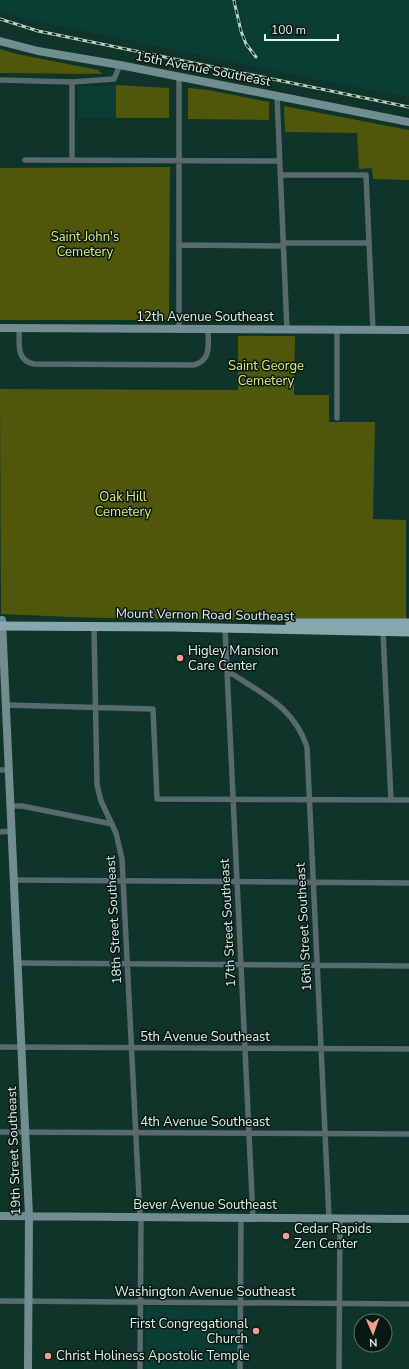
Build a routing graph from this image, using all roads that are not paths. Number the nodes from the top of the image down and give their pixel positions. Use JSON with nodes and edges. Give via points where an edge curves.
{"nodes":[{"id":1,"x":0,"y":41,"type":"edge"},
{"id":2,"x":120,"y":65,"type":"junction"},
{"id":3,"x":179,"y":77,"type":"junction"},
{"id":4,"x":0,"y":80,"type":"edge"},
{"id":5,"x":72,"y":82,"type":"junction"},
{"id":6,"x":277,"y":96,"type":"junction"},
{"id":7,"x":409,"y":122,"type":"edge"},
{"id":8,"x":25,"y":160,"type":"dead end"},
{"id":9,"x":72,"y":160,"type":"junction"},
{"id":10,"x":179,"y":161,"type":"junction"},
{"id":11,"x":279,"y":161,"type":"junction"},
{"id":12,"x":280,"y":175,"type":"junction"},
{"id":13,"x":369,"y":243,"type":"junction"},
{"id":14,"x":283,"y":244,"type":"junction"},
{"id":15,"x":179,"y":245,"type":"junction"},
{"id":16,"x":0,"y":328,"type":"edge"},
{"id":17,"x":19,"y":328,"type":"junction"},
{"id":18,"x":179,"y":329,"type":"junction"},
{"id":19,"x":208,"y":329,"type":"junction"},
{"id":20,"x":287,"y":330,"type":"junction"},
{"id":21,"x":337,"y":330,"type":"junction"},
{"id":22,"x":373,"y":330,"type":"junction"},
{"id":23,"x":409,"y":330,"type":"edge"},
{"id":24,"x":337,"y":418,"type":"dead end"},
{"id":25,"x":1,"y":623,"type":"edge"},
{"id":26,"x":409,"y":625,"type":"edge"},
{"id":27,"x":94,"y":627,"type":"junction"},
{"id":28,"x":225,"y":628,"type":"junction"},
{"id":29,"x":363,"y":632,"type":"junction"},
{"id":30,"x":383,"y":632,"type":"junction"},
{"id":31,"x":227,"y":672,"type":"junction"},
{"id":32,"x":4,"y":700,"type":"edge"},
{"id":33,"x":95,"y":707,"type":"junction"},
{"id":34,"x":4,"y":770,"type":"edge"},
{"id":35,"x":233,"y":799,"type":"junction"},
{"id":36,"x":309,"y":800,"type":"junction"},
{"id":37,"x":391,"y":800,"type":"junction"},
{"id":38,"x":409,"y":800,"type":"edge"},
{"id":39,"x":10,"y":806,"type":"junction"},
{"id":40,"x":112,"y":824,"type":"junction"},
{"id":41,"x":11,"y":831,"type":"junction"},
{"id":42,"x":0,"y":832,"type":"edge"},
{"id":43,"x":14,"y":880,"type":"junction"},
{"id":44,"x":124,"y":882,"type":"junction"},
{"id":45,"x":237,"y":882,"type":"junction"},
{"id":46,"x":313,"y":882,"type":"junction"},
{"id":47,"x":409,"y":883,"type":"edge"},
{"id":48,"x":17,"y":963,"type":"junction"},
{"id":49,"x":128,"y":964,"type":"junction"},
{"id":50,"x":241,"y":964,"type":"junction"},
{"id":51,"x":317,"y":965,"type":"junction"},
{"id":52,"x":409,"y":966,"type":"edge"},
{"id":53,"x":0,"y":1046,"type":"edge"},
{"id":54,"x":22,"y":1047,"type":"junction"},
{"id":55,"x":132,"y":1048,"type":"junction"},
{"id":56,"x":245,"y":1048,"type":"junction"},
{"id":57,"x":321,"y":1049,"type":"junction"},
{"id":58,"x":409,"y":1049,"type":"edge"},
{"id":59,"x":0,"y":1132,"type":"edge"},
{"id":60,"x":25,"y":1132,"type":"junction"},
{"id":61,"x":136,"y":1133,"type":"junction"},
{"id":62,"x":249,"y":1134,"type":"junction"},
{"id":63,"x":325,"y":1134,"type":"junction"},
{"id":64,"x":409,"y":1134,"type":"edge"},
{"id":65,"x":0,"y":1216,"type":"edge"},
{"id":66,"x":29,"y":1216,"type":"junction"},
{"id":67,"x":140,"y":1217,"type":"junction"},
{"id":68,"x":241,"y":1218,"type":"junction"},
{"id":69,"x":253,"y":1218,"type":"junction"},
{"id":70,"x":329,"y":1218,"type":"junction"},
{"id":71,"x":340,"y":1218,"type":"junction"},
{"id":72,"x":409,"y":1219,"type":"edge"},
{"id":73,"x":0,"y":1302,"type":"edge"},
{"id":74,"x":29,"y":1302,"type":"junction"},
{"id":75,"x":140,"y":1302,"type":"junction"},
{"id":76,"x":240,"y":1303,"type":"junction"},
{"id":77,"x":340,"y":1304,"type":"junction"},
{"id":78,"x":409,"y":1304,"type":"edge"},
{"id":79,"x":28,"y":1369,"type":"edge"},
{"id":80,"x":140,"y":1369,"type":"edge"},
{"id":81,"x":240,"y":1369,"type":"edge"},
{"id":82,"x":339,"y":1369,"type":"edge"}],
"edges":[{"from":1,"to":2,"type":"main road","via":[[38,51]]},
{"from":2,"to":3,"type":"main road","name":"15th Avenue Southeast"},
{"from":2,"to":5,"type":"street","name":"15th Avenue Southeast","via":[[114,79]]},
{"from":3,"to":6,"type":"main road","name":"15th Avenue Southeast"},
{"from":3,"to":10,"type":"street"},
{"from":4,"to":5,"type":"street","name":"15th Avenue Southeast"},
{"from":5,"to":9,"type":"street"},
{"from":6,"to":7,"type":"main road","name":"15th Avenue Southeast"},
{"from":6,"to":11,"type":"street"},
{"from":8,"to":9,"type":"street"},
{"from":9,"to":10,"type":"street"},
{"from":10,"to":11,"type":"street"},
{"from":10,"to":15,"type":"street"},
{"from":11,"to":12,"type":"street"},
{"from":12,"to":13,"type":"street","via":[[366,175]]},
{"from":12,"to":14,"type":"street"},
{"from":13,"to":14,"type":"street"},
{"from":13,"to":22,"type":"street"},
{"from":14,"to":15,"type":"street"},
{"from":14,"to":20,"type":"street"},
{"from":15,"to":18,"type":"street"},
{"from":16,"to":17,"type":"main road","name":"12th Avenue Southeast"},
{"from":17,"to":18,"type":"main road","name":"12th Avenue Southeast"},
{"from":17,"to":19,"type":"street","via":[[22,358],[34,364],[194,365],[206,358]]},
{"from":18,"to":19,"type":"main road","name":"12th Avenue Southeast"},
{"from":19,"to":20,"type":"main road","name":"12th Avenue Southeast"},
{"from":20,"to":21,"type":"main road","name":"12th Avenue Southeast"},
{"from":21,"to":22,"type":"main road","name":"12th Avenue Southeast"},
{"from":21,"to":24,"type":"street"},
{"from":22,"to":23,"type":"main road","name":"12th Avenue Southeast"},
{"from":25,"to":26,"type":"main road","name":"Mount Vernon Road Southeast"},
{"from":25,"to":27,"type":"main road","name":"Mount Vernon Road Southeast"},
{"from":25,"to":32,"type":"main road","name":"19th Street Southeast"},
{"from":26,"to":29,"type":"main road","via":[[381,627]]},
{"from":26,"to":30,"type":"main road","name":"Mount Vernon Road Southeast"},
{"from":27,"to":28,"type":"main road","name":"Mount Vernon Road Southeast"},
{"from":27,"to":33,"type":"street","name":"18th Street Southeast"},
{"from":28,"to":29,"type":"main road","name":"Mount Vernon Road Southeast"},
{"from":28,"to":31,"type":"street","name":"17th Street Southeast"},
{"from":29,"to":30,"type":"main road","name":"Mount Vernon Road Southeast"},
{"from":30,"to":37,"type":"street"},
{"from":31,"to":35,"type":"street","name":"17th Street Southeast"},
{"from":31,"to":36,"type":"street","name":"16th Street Southeast","via":[[279,704],[288,713],[307,747]]},
{"from":32,"to":33,"type":"street"},
{"from":32,"to":34,"type":"main road","name":"19th Street Southeast"},
{"from":33,"to":35,"type":"street","via":[[153,709],[158,799]]},
{"from":33,"to":40,"type":"street","name":"18th Street Southeast","via":[[97,785],[101,801]]},
{"from":34,"to":39,"type":"main road","name":"19th Street Southeast"},
{"from":35,"to":36,"type":"street"},
{"from":35,"to":45,"type":"street","name":"17th Street Southeast"},
{"from":36,"to":37,"type":"street"},
{"from":36,"to":46,"type":"street","name":"16th Street Southeast"},
{"from":37,"to":38,"type":"street"},
{"from":39,"to":40,"type":"street","via":[[22,806]]},
{"from":39,"to":41,"type":"main road","name":"19th Street Southeast"},
{"from":40,"to":44,"type":"street","name":"18th Street Southeast","via":[[122,859]]},
{"from":41,"to":42,"type":"street"},
{"from":41,"to":43,"type":"main road","name":"19th Street Southeast"},
{"from":43,"to":44,"type":"street"},
{"from":43,"to":48,"type":"main road","name":"19th Street Southeast"},
{"from":44,"to":45,"type":"street"},
{"from":44,"to":49,"type":"street","name":"18th Street Southeast"},
{"from":45,"to":46,"type":"street"},
{"from":45,"to":50,"type":"street","name":"17th Street Southeast"},
{"from":46,"to":47,"type":"street"},
{"from":46,"to":51,"type":"street","name":"16th Street Southeast"},
{"from":48,"to":49,"type":"street"},
{"from":48,"to":54,"type":"main road","name":"19th Street Southeast"},
{"from":49,"to":50,"type":"street"},
{"from":49,"to":55,"type":"street","name":"18th Street Southeast"},
{"from":50,"to":51,"type":"street"},
{"from":50,"to":56,"type":"street","name":"17th Street Southeast"},
{"from":51,"to":52,"type":"street"},
{"from":51,"to":57,"type":"street","name":"16th Street Southeast"},
{"from":53,"to":54,"type":"street","name":"5th Avenue Southeast"},
{"from":54,"to":55,"type":"street","name":"5th Avenue Southeast"},
{"from":54,"to":60,"type":"main road","name":"19th Street Southeast"},
{"from":55,"to":56,"type":"street","name":"5th Avenue Southeast"},
{"from":55,"to":61,"type":"street","name":"18th Street Southeast"},
{"from":56,"to":57,"type":"street","name":"5th Avenue Southeast"},
{"from":56,"to":62,"type":"street","name":"17th Street Southeast"},
{"from":57,"to":58,"type":"street","name":"5th Avenue Southeast"},
{"from":57,"to":63,"type":"street","name":"16th Street Southeast"},
{"from":59,"to":60,"type":"street","name":"4th Avenue Southeast"},
{"from":60,"to":61,"type":"street","name":"4th Avenue Southeast"},
{"from":60,"to":66,"type":"main road","name":"19th Street Southeast"},
{"from":61,"to":62,"type":"street","name":"4th Avenue Southeast"},
{"from":61,"to":67,"type":"street","name":"18th Street Southeast"},
{"from":62,"to":63,"type":"street","name":"4th Avenue Southeast"},
{"from":62,"to":69,"type":"street","name":"17th Street Southeast"},
{"from":63,"to":64,"type":"street","name":"4th Avenue Southeast"},
{"from":63,"to":70,"type":"street","name":"16th Street Southeast"},
{"from":65,"to":66,"type":"main road","name":"Bever Avenue Southeast"},
{"from":66,"to":67,"type":"main road","name":"Bever Avenue Southeast"},
{"from":66,"to":74,"type":"main road","name":"19th Street Southeast"},
{"from":67,"to":68,"type":"main road","name":"Bever Avenue Southeast"},
{"from":67,"to":75,"type":"street","name":"18th Street Southeast"},
{"from":68,"to":69,"type":"main road","name":"Bever Avenue Southeast"},
{"from":68,"to":76,"type":"street"},
{"from":69,"to":70,"type":"main road","name":"Bever Avenue Southeast"},
{"from":70,"to":71,"type":"main road","name":"Bever Avenue Southeast"},
{"from":71,"to":72,"type":"main road","name":"Bever Avenue Southeast"},
{"from":71,"to":77,"type":"street"},
{"from":73,"to":74,"type":"street","name":"Washington Avenue Southeast"},
{"from":74,"to":75,"type":"street","name":"Washington Avenue Southeast"},
{"from":74,"to":79,"type":"main road","name":"19th Street Southeast"},
{"from":75,"to":76,"type":"street","name":"Washington Avenue Southeast"},
{"from":75,"to":80,"type":"street","name":"18th Street Southeast"},
{"from":76,"to":77,"type":"street","name":"Washington Avenue Southeast"},
{"from":76,"to":81,"type":"street"},
{"from":77,"to":78,"type":"street","name":"Washington Avenue Southeast"},
{"from":77,"to":82,"type":"street"}]}
